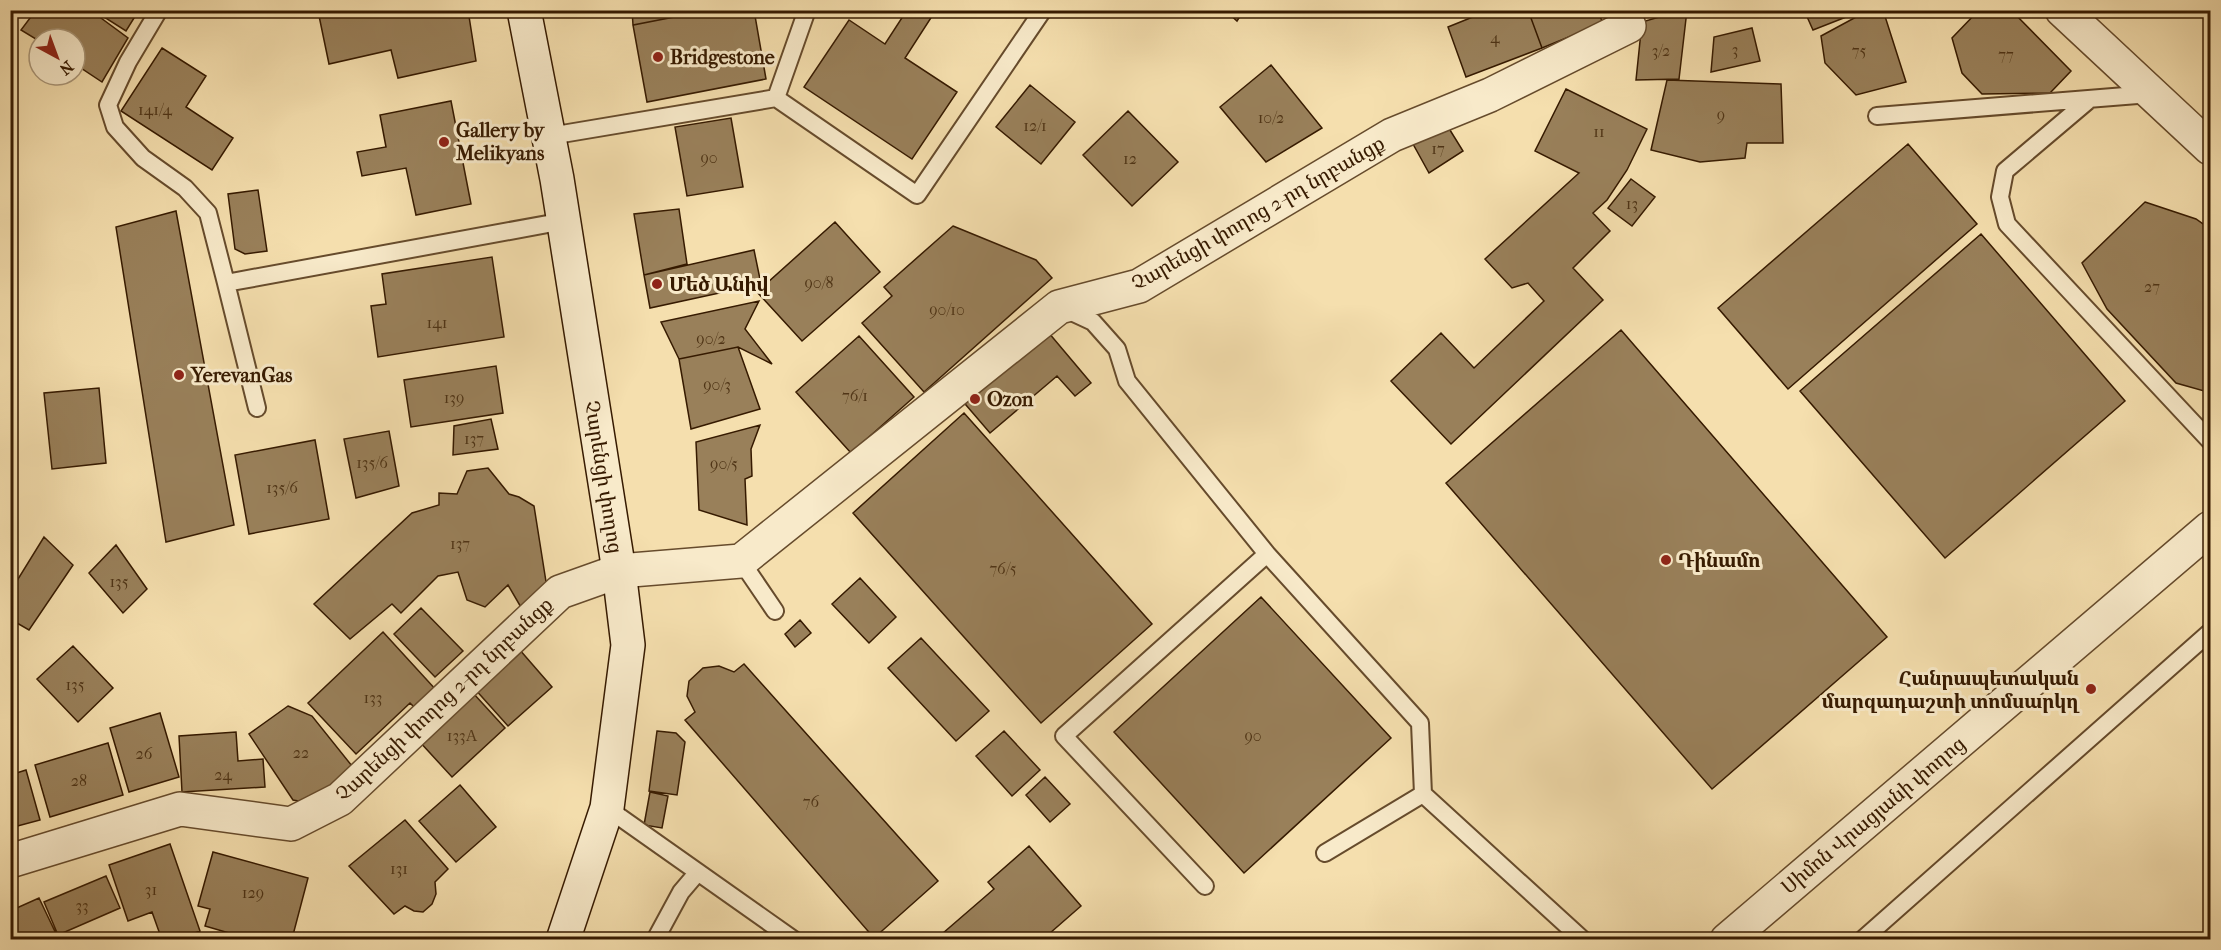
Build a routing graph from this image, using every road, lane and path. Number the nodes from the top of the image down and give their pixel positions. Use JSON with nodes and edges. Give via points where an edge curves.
{"nodes":[{"id":1,"x":159,"y":10,"type":"edge"},
{"id":2,"x":524,"y":10,"type":"edge"},
{"id":3,"x":807,"y":10,"type":"edge"},
{"id":4,"x":1042,"y":10,"type":"edge"},
{"id":5,"x":2062,"y":10,"type":"edge"},
{"id":6,"x":1629,"y":26,"type":"dead end"},
{"id":7,"x":2151,"y":94,"type":"junction"},
{"id":8,"x":776,"y":98,"type":"junction"},
{"id":9,"x":2090,"y":99,"type":"junction"},
{"id":10,"x":1877,"y":116,"type":"dead end"},
{"id":11,"x":550,"y":136,"type":"junction"},
{"id":12,"x":2211,"y":148,"type":"edge"},
{"id":13,"x":564,"y":221,"type":"junction"},
{"id":14,"x":226,"y":283,"type":"junction"},
{"id":15,"x":1059,"y":307,"type":"junction"},
{"id":16,"x":257,"y":408,"type":"dead end"},
{"id":17,"x":2211,"y":441,"type":"edge"},
{"id":18,"x":2211,"y":528,"type":"edge"},
{"id":19,"x":1267,"y":554,"type":"junction"},
{"id":20,"x":741,"y":561,"type":"junction"},
{"id":21,"x":620,"y":571,"type":"junction"},
{"id":22,"x":775,"y":611,"type":"dead end"},
{"id":23,"x":2211,"y":632,"type":"edge"},
{"id":24,"x":1423,"y":794,"type":"junction"},
{"id":25,"x":607,"y":808,"type":"junction"},
{"id":26,"x":1325,"y":853,"type":"dead end"},
{"id":27,"x":10,"y":861,"type":"edge"},
{"id":28,"x":698,"y":872,"type":"junction"},
{"id":29,"x":1205,"y":886,"type":"dead end"},
{"id":30,"x":563,"y":939,"type":"edge"},
{"id":31,"x":655,"y":939,"type":"edge"},
{"id":32,"x":794,"y":939,"type":"edge"},
{"id":33,"x":1583,"y":939,"type":"edge"},
{"id":34,"x":1727,"y":939,"type":"edge"},
{"id":35,"x":1862,"y":939,"type":"edge"}],
"edges":[{"from":1,"to":14,"type":"lane","via":[[108,105],[115,127],[143,158],[185,188],[208,213]]},
{"from":2,"to":11,"type":"street","name":"Չարենցի փողոց"},
{"from":3,"to":8,"type":"lane"},
{"from":4,"to":8,"type":"lane","via":[[917,195]]},
{"from":5,"to":7,"type":"street"},
{"from":6,"to":15,"type":"street","name":"Չարենցի փողոց 2-րդ նրբանցք","via":[[1490,95],[1392,135],[1139,286]]},
{"from":7,"to":9,"type":"lane"},
{"from":7,"to":12,"type":"street"},
{"from":8,"to":11,"type":"lane"},
{"from":9,"to":10,"type":"lane"},
{"from":9,"to":17,"type":"lane","via":[[2005,171],[2000,198],[2007,224]]},
{"from":11,"to":13,"type":"street","name":"Չարենցի փողոց"},
{"from":13,"to":14,"type":"lane"},
{"from":13,"to":21,"type":"street","name":"Չարենցի փողոց"},
{"from":14,"to":16,"type":"lane"},
{"from":15,"to":19,"type":"lane","via":[[1093,321],[1117,349],[1127,381]]},
{"from":15,"to":20,"type":"street","name":"Չարենցի փողոց 2-րդ նրբանցք"},
{"from":18,"to":34,"type":"street","name":"Սիմոն Վրացյանի փողոց"},
{"from":19,"to":24,"type":"lane","via":[[1420,723]]},
{"from":19,"to":29,"type":"lane","via":[[1064,736]]},
{"from":20,"to":21,"type":"street","name":"Չարենցի փողոց 2-րդ նրբանցք"},
{"from":20,"to":22,"type":"lane"},
{"from":21,"to":25,"type":"street","name":"Չարենցի փողոց","via":[[628,645]]},
{"from":21,"to":27,"type":"street","name":"Չարենցի փողոց 2-րդ նրբանցք","via":[[560,592],[340,799],[291,824],[180,809]]},
{"from":23,"to":35,"type":"lane"},
{"from":24,"to":26,"type":"lane"},
{"from":24,"to":33,"type":"lane"},
{"from":25,"to":28,"type":"lane"},
{"from":25,"to":30,"type":"street","name":"Չարենցի փողոց"},
{"from":28,"to":31,"type":"lane","via":[[681,892]]},
{"from":28,"to":32,"type":"lane"}]}
